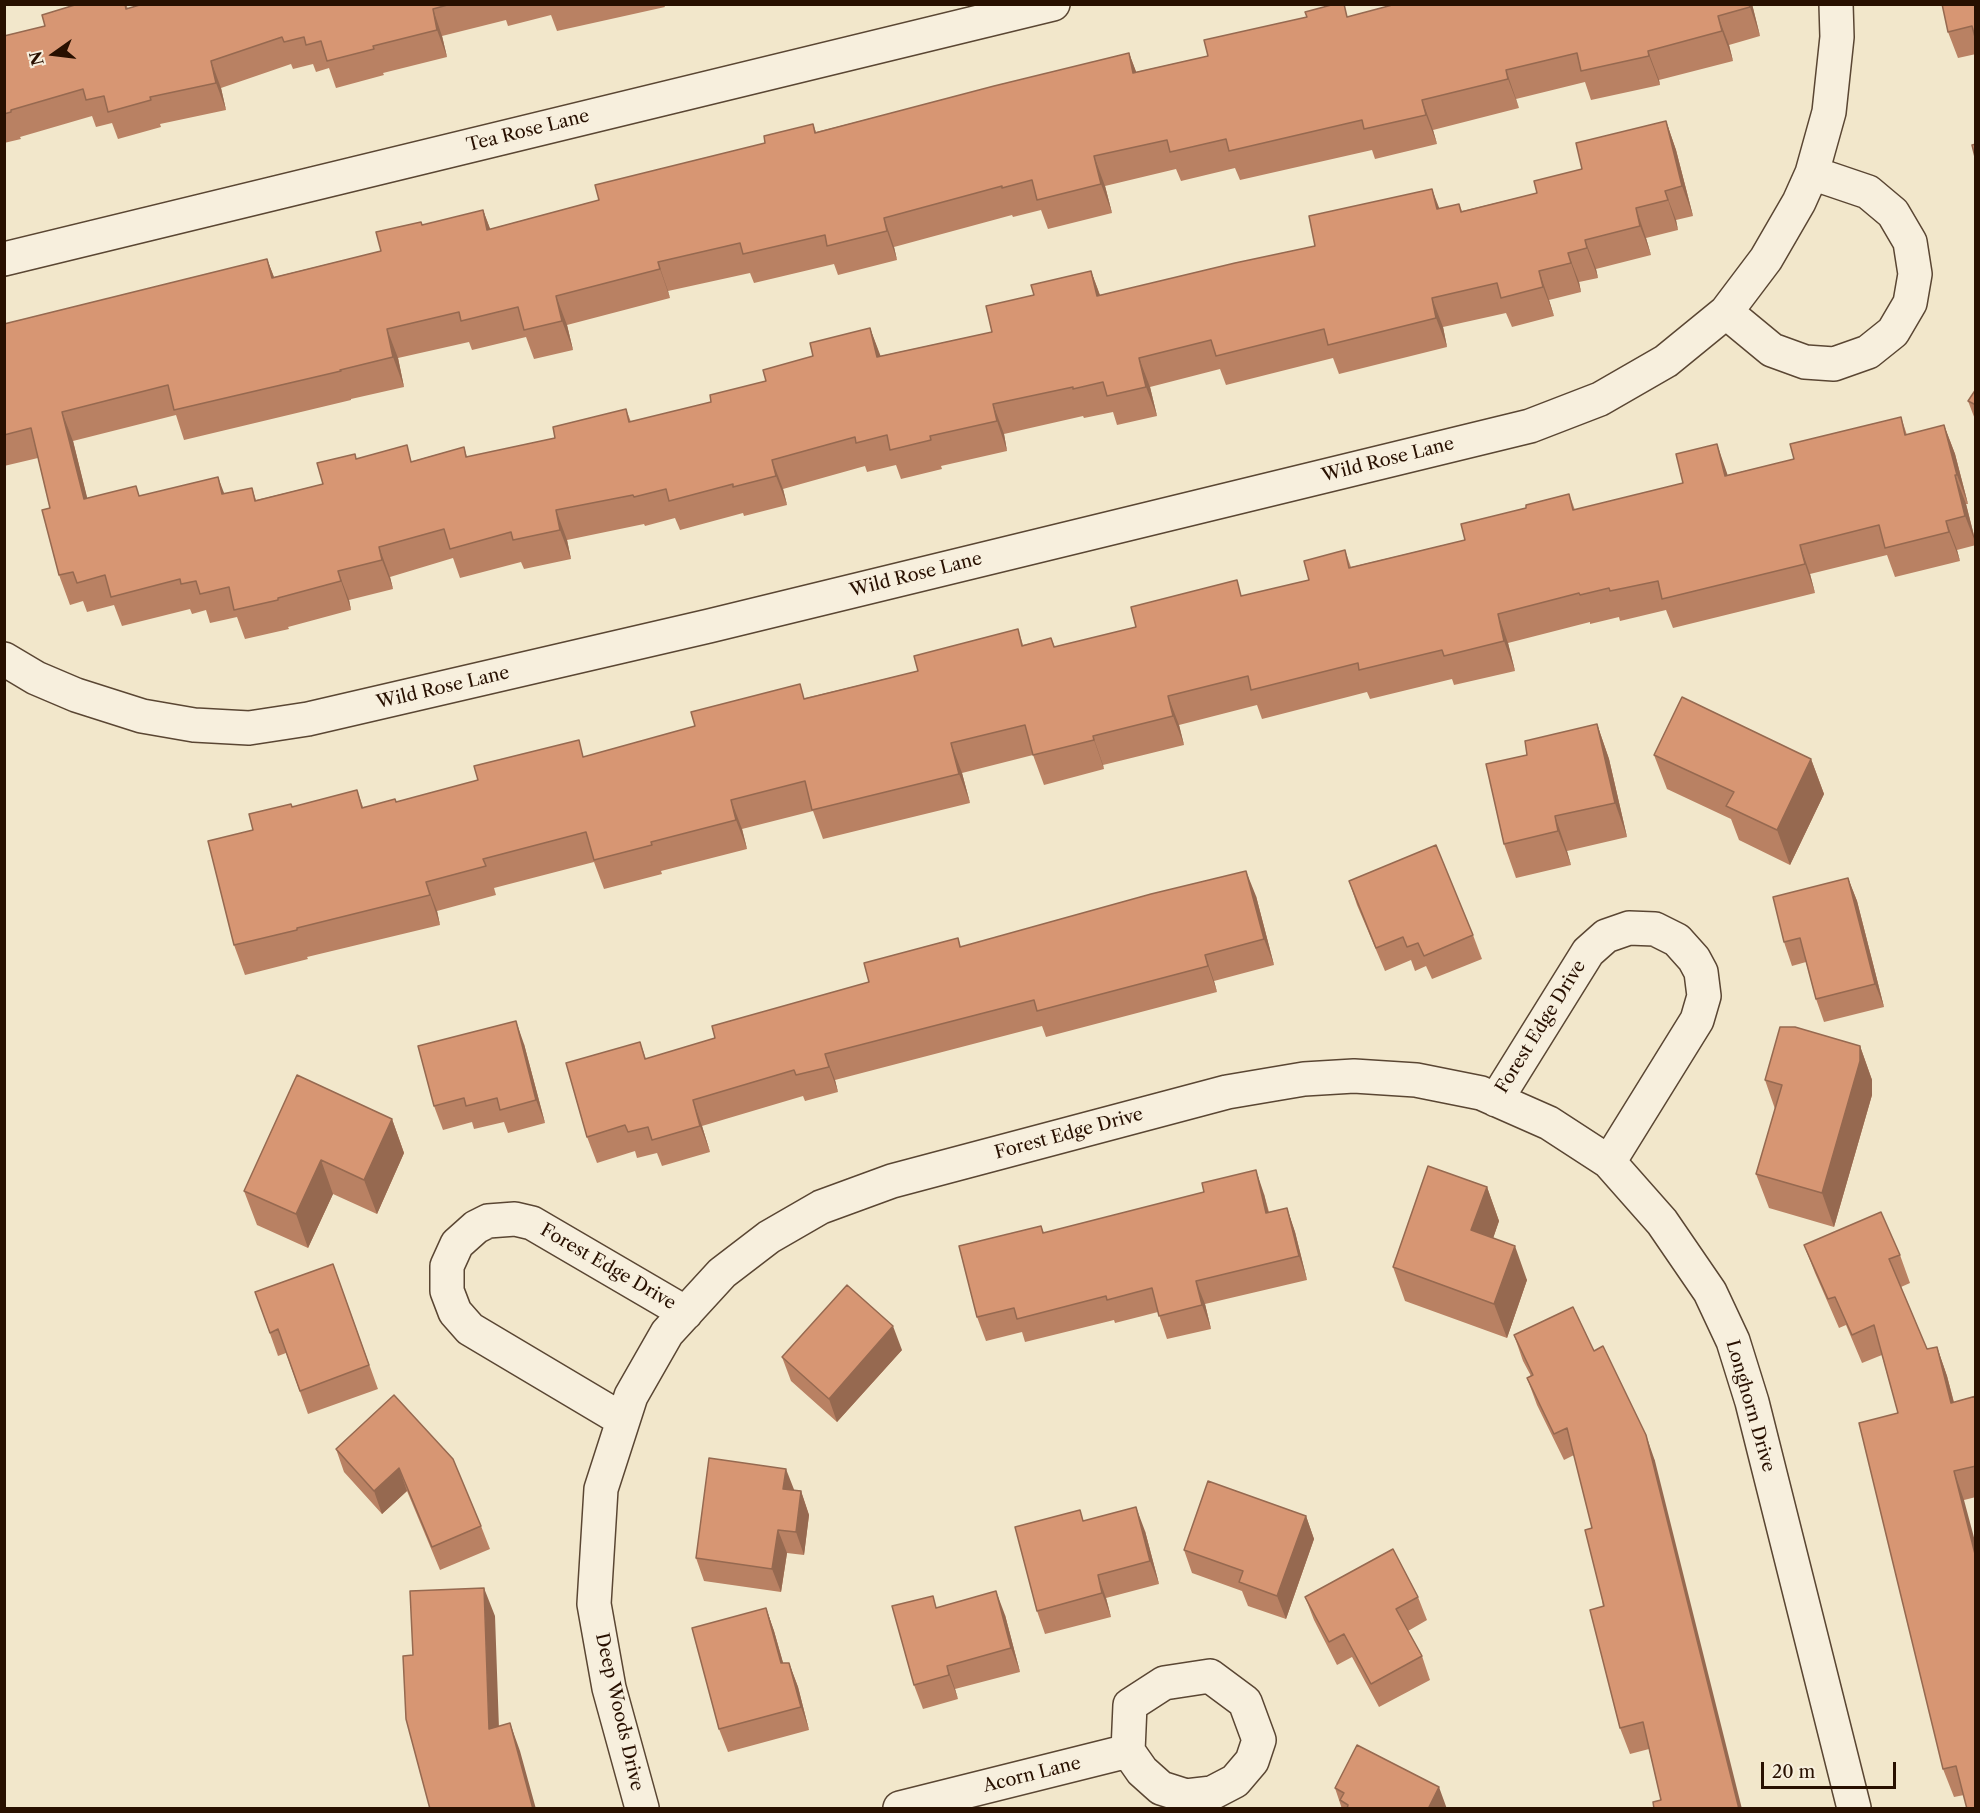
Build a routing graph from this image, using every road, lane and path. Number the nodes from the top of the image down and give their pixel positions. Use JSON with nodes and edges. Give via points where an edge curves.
{"nodes":[{"id":1,"x":1053,"y":4,"type":"edge"},
{"id":2,"x":1836,"y":4,"type":"edge"},
{"id":3,"x":1812,"y":173,"type":"junction"},
{"id":4,"x":4,"y":259,"type":"edge"},
{"id":5,"x":1726,"y":312,"type":"junction"},
{"id":6,"x":4,"y":659,"type":"edge"},
{"id":7,"x":1496,"y":1100,"type":"junction"},
{"id":8,"x":1609,"y":1162,"type":"junction"},
{"id":9,"x":686,"y":1313,"type":"junction"},
{"id":10,"x":623,"y":1420,"type":"junction"},
{"id":11,"x":1128,"y":1751,"type":"dead end"},
{"id":12,"x":642,"y":1809,"type":"edge"},
{"id":13,"x":900,"y":1809,"type":"edge"},
{"id":14,"x":1854,"y":1809,"type":"edge"}],
"edges":[{"from":1,"to":4,"type":"street","name":"Tea Rose Lane"},
{"from":2,"to":3,"type":"street","name":"Wild Rose Lane","via":[[1837,38],[1829,112]]},
{"from":3,"to":5,"type":"street","name":"Wild Rose Lane","via":[[1766,259]]},
{"from":3,"to":5,"type":"street","via":[[1868,192],[1893,213],[1910,242],[1915,274],[1910,303],[1893,332],[1869,352],[1834,364],[1805,362],[1772,350]]},
{"from":5,"to":6,"type":"street","name":"Wild Rose Lane","via":[[1666,361],[1600,399],[1530,426],[308,719],[249,728],[194,725],[142,716],[76,695]]},
{"from":7,"to":8,"type":"street","name":"Longhorn Drive","via":[[1549,1123]]},
{"from":7,"to":8,"type":"street","name":"Forest Edge Drive","via":[[1588,952],[1606,936],[1629,928],[1655,929],[1677,940],[1701,972],[1704,996],[1697,1020]]},
{"from":7,"to":9,"type":"street","name":"Forest Edge Drive","via":[[1481,1093],[1416,1080],[1354,1076],[1304,1079],[1227,1092],[892,1181],[820,1207],[770,1237],[722,1273]]},
{"from":8,"to":14,"type":"street","name":"Longhorn Drive","via":[[1662,1222],[1710,1292],[1733,1341],[1752,1402]]},
{"from":9,"to":10,"type":"street","name":"Deep Woods Drive","via":[[667,1333],[631,1396]]},
{"from":9,"to":10,"type":"street","name":"Forest Edge Drive","via":[[532,1223],[515,1219],[488,1221],[457,1244],[447,1266],[447,1291],[455,1312],[470,1329]]},
{"from":10,"to":12,"type":"street","name":"Deep Woods Drive","via":[[601,1489],[594,1604],[609,1688]]},
{"from":11,"to":13,"type":"street","name":"Acorn Lane"}]}
